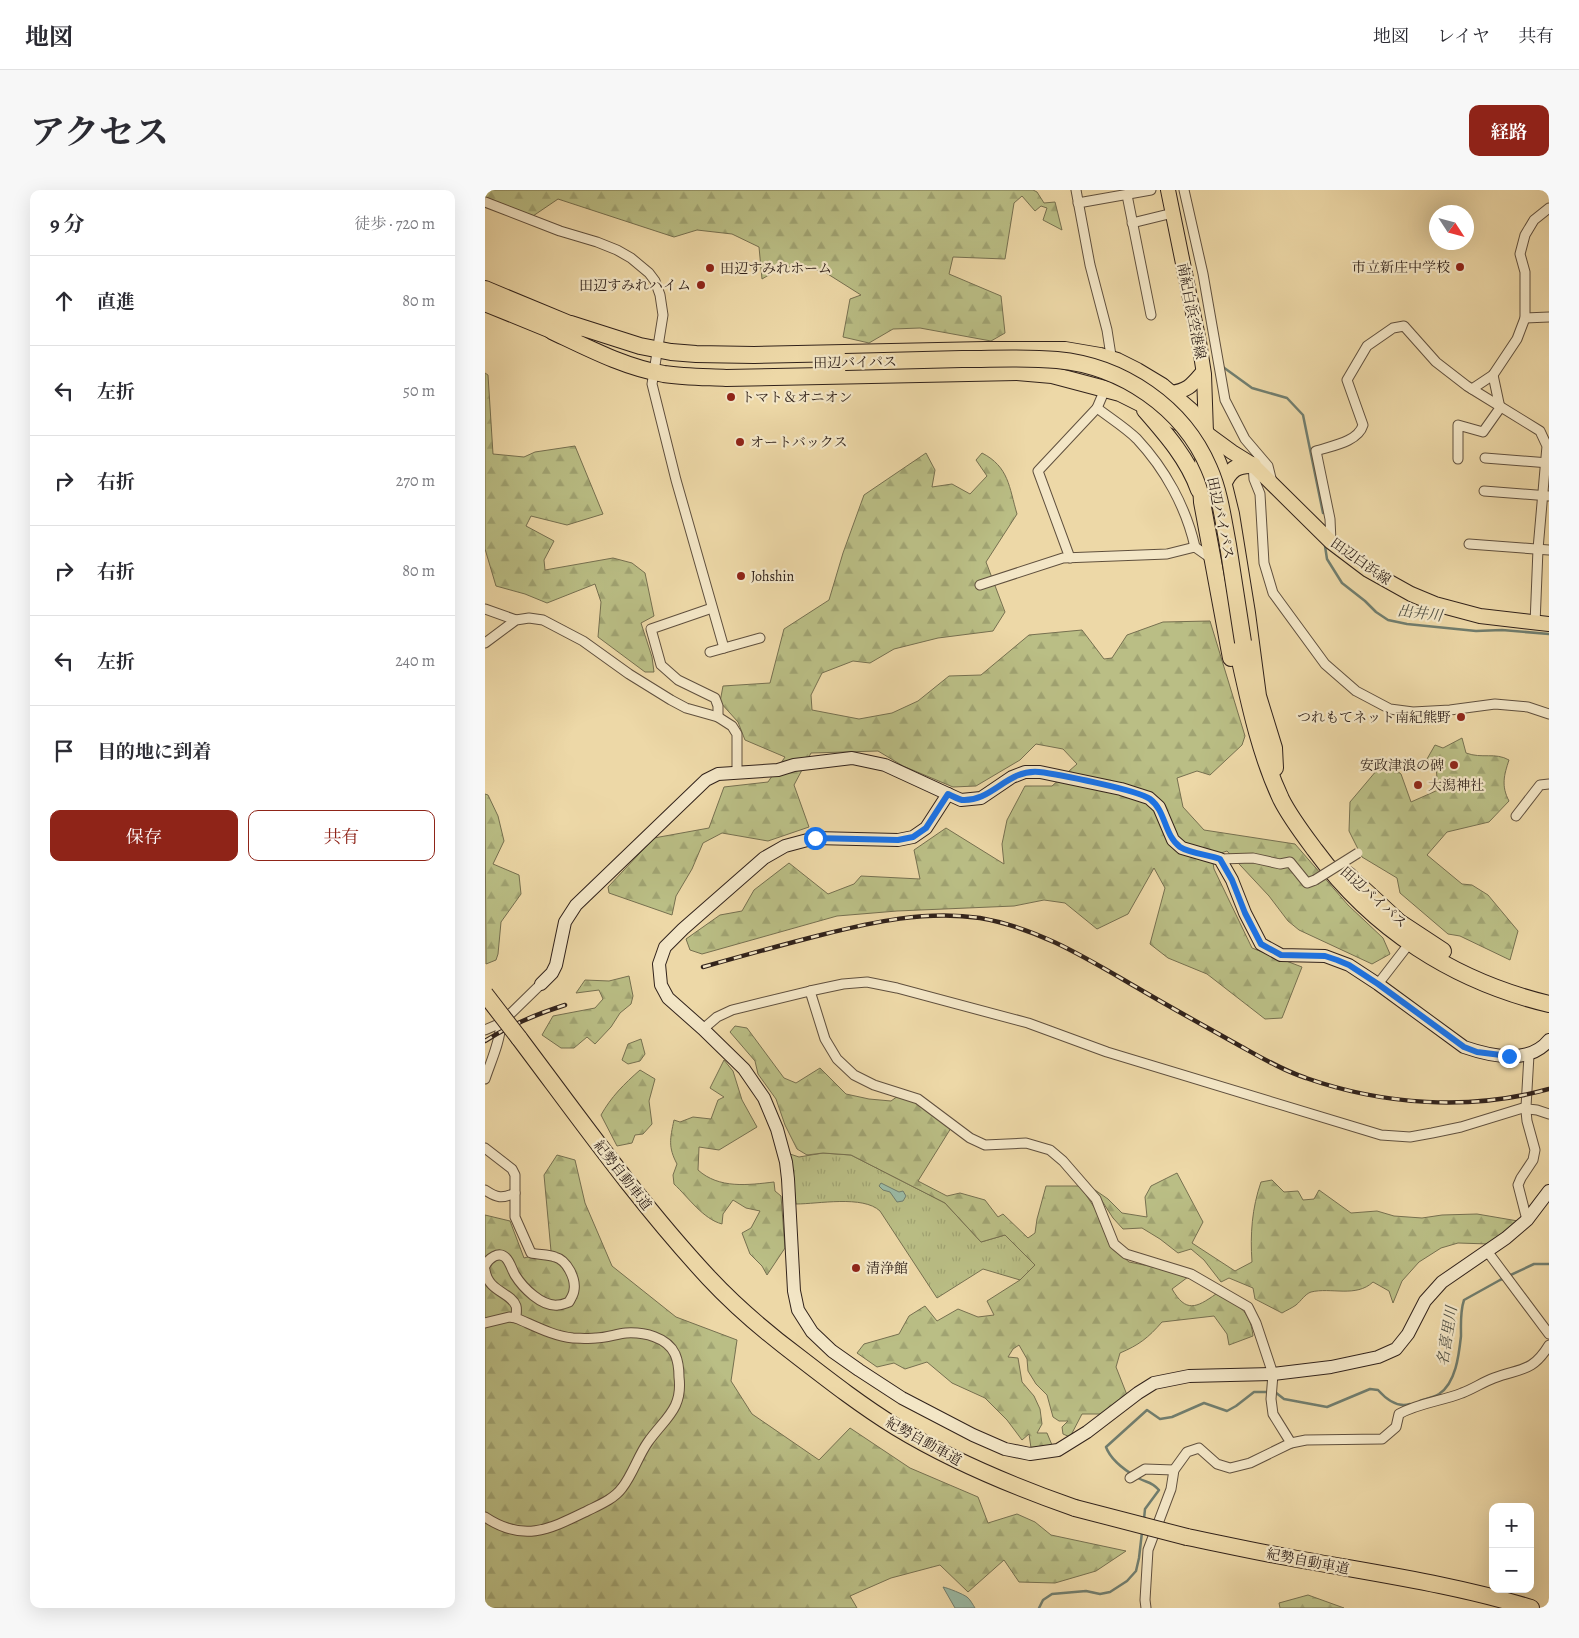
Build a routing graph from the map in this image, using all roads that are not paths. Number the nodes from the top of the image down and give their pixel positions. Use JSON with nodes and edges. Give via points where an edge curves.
{"nodes":[{"id":1,"x":1076,"y":190,"type":"edge"},
{"id":2,"x":1151,"y":190,"type":"edge"},
{"id":3,"x":1169,"y":190,"type":"edge"},
{"id":4,"x":1184,"y":190,"type":"edge"},
{"id":5,"x":1127,"y":195,"type":"junction"},
{"id":6,"x":485,"y":202,"type":"edge"},
{"id":7,"x":1079,"y":203,"type":"junction"},
{"id":8,"x":1549,"y":208,"type":"edge"},
{"id":9,"x":1173,"y":213,"type":"junction"},
{"id":10,"x":1132,"y":223,"type":"junction"},
{"id":11,"x":485,"y":289,"type":"edge"},
{"id":12,"x":485,"y":303,"type":"edge"},
{"id":13,"x":1151,"y":315,"type":"dead end"},
{"id":14,"x":1549,"y":317,"type":"edge"},
{"id":15,"x":1525,"y":318,"type":"junction"},
{"id":16,"x":655,"y":360,"type":"junction"},
{"id":17,"x":1112,"y":360,"type":"junction"},
{"id":18,"x":1203,"y":372,"type":"junction"},
{"id":19,"x":1493,"y":375,"type":"junction"},
{"id":20,"x":1105,"y":389,"type":"junction"},
{"id":21,"x":1471,"y":389,"type":"junction"},
{"id":22,"x":1170,"y":393,"type":"junction"},
{"id":23,"x":1139,"y":403,"type":"junction"},
{"id":24,"x":1097,"y":408,"type":"junction"},
{"id":25,"x":1500,"y":408,"type":"junction"},
{"id":26,"x":1206,"y":433,"type":"junction"},
{"id":27,"x":1485,"y":458,"type":"dead end"},
{"id":28,"x":1458,"y":459,"type":"dead end"},
{"id":29,"x":1547,"y":463,"type":"edge"},
{"id":30,"x":1253,"y":465,"type":"junction"},
{"id":31,"x":1272,"y":484,"type":"junction"},
{"id":32,"x":1223,"y":485,"type":"junction"},
{"id":33,"x":1485,"y":491,"type":"dead end"},
{"id":34,"x":1546,"y":495,"type":"edge"},
{"id":35,"x":1201,"y":497,"type":"junction"},
{"id":36,"x":1331,"y":542,"type":"junction"},
{"id":37,"x":1469,"y":544,"type":"dead end"},
{"id":38,"x":1195,"y":547,"type":"junction"},
{"id":39,"x":1538,"y":550,"type":"junction"},
{"id":40,"x":1549,"y":550,"type":"edge"},
{"id":41,"x":1070,"y":558,"type":"junction"},
{"id":42,"x":1212,"y":559,"type":"junction"},
{"id":43,"x":980,"y":585,"type":"dead end"},
{"id":44,"x":713,"y":608,"type":"junction"},
{"id":45,"x":485,"y":609,"type":"edge"},
{"id":46,"x":516,"y":620,"type":"junction"},
{"id":47,"x":1542,"y":624,"type":"edge"},
{"id":48,"x":760,"y":638,"type":"dead end"},
{"id":49,"x":485,"y":643,"type":"edge"},
{"id":50,"x":1239,"y":643,"type":"junction"},
{"id":51,"x":724,"y":648,"type":"junction"},
{"id":52,"x":710,"y":652,"type":"dead end"},
{"id":53,"x":1549,"y":714,"type":"edge"},
{"id":54,"x":718,"y":717,"type":"junction"},
{"id":55,"x":1275,"y":768,"type":"junction"},
{"id":56,"x":737,"y":772,"type":"junction"},
{"id":57,"x":1549,"y":784,"type":"edge"},
{"id":58,"x":948,"y":794,"type":"junction"},
{"id":59,"x":1282,"y":800,"type":"junction"},
{"id":60,"x":1516,"y":816,"type":"dead end"},
{"id":61,"x":1358,"y":853,"type":"dead end"},
{"id":62,"x":1220,"y":859,"type":"junction"},
{"id":63,"x":1413,"y":939,"type":"junction"},
{"id":64,"x":541,"y":984,"type":"joint"},
{"id":65,"x":1378,"y":984,"type":"junction"},
{"id":66,"x":1500,"y":984,"type":"junction"},
{"id":67,"x":810,"y":991,"type":"junction"},
{"id":68,"x":485,"y":994,"type":"edge"},
{"id":69,"x":1549,"y":994,"type":"edge"},
{"id":70,"x":1549,"y":1004,"type":"edge"},
{"id":71,"x":501,"y":1023,"type":"junction"},
{"id":72,"x":703,"y":1029,"type":"junction"},
{"id":73,"x":485,"y":1030,"type":"edge"},
{"id":74,"x":1549,"y":1040,"type":"edge"},
{"id":75,"x":494,"y":1048,"type":"junction"},
{"id":76,"x":485,"y":1054,"type":"edge"},
{"id":77,"x":1529,"y":1055,"type":"junction"},
{"id":78,"x":485,"y":1079,"type":"edge"},
{"id":79,"x":1527,"y":1108,"type":"junction"},
{"id":80,"x":1549,"y":1114,"type":"edge"},
{"id":81,"x":485,"y":1148,"type":"edge"},
{"id":82,"x":485,"y":1190,"type":"edge"},
{"id":83,"x":1549,"y":1191,"type":"edge"},
{"id":84,"x":515,"y":1193,"type":"junction"},
{"id":85,"x":1527,"y":1220,"type":"junction"},
{"id":86,"x":1487,"y":1252,"type":"junction"},
{"id":87,"x":485,"y":1268,"type":"edge"},
{"id":88,"x":516,"y":1318,"type":"junction"},
{"id":89,"x":485,"y":1323,"type":"edge"},
{"id":90,"x":1549,"y":1334,"type":"edge"},
{"id":91,"x":1549,"y":1345,"type":"edge"},
{"id":92,"x":1273,"y":1380,"type":"junction"},
{"id":93,"x":1291,"y":1443,"type":"junction"},
{"id":94,"x":1174,"y":1470,"type":"junction"},
{"id":95,"x":1130,"y":1478,"type":"dead end"},
{"id":96,"x":485,"y":1517,"type":"edge"},
{"id":97,"x":1146,"y":1608,"type":"edge"},
{"id":98,"x":1531,"y":1608,"type":"edge"}],
"edges":[{"from":1,"to":7,"type":"street"},
{"from":2,"to":5,"type":"street"},
{"from":3,"to":9,"type":"main road","name":"南紀白浜空港線"},
{"from":4,"to":31,"type":"street","via":[[1203,274],[1225,400],[1245,439],[1269,466]]},
{"from":5,"to":7,"type":"street"},
{"from":5,"to":10,"type":"street"},
{"from":6,"to":16,"type":"street","via":[[617,250],[649,273],[655,281],[663,315]]},
{"from":7,"to":17,"type":"street"},
{"from":8,"to":15,"type":"street","via":[[1534,220],[1525,235],[1520,254],[1525,272]]},
{"from":9,"to":10,"type":"street"},
{"from":9,"to":18,"type":"main road","name":"南紀白浜空港線"},
{"from":10,"to":13,"type":"street"},
{"from":11,"to":16,"type":"highway","name":"田辺バイパス"},
{"from":12,"to":16,"type":"highway","via":[[602,355]]},
{"from":14,"to":15,"type":"street"},
{"from":15,"to":19,"type":"street","via":[[1517,339]]},
{"from":16,"to":17,"type":"highway","via":[[696,354],[985,350],[1065,350]]},
{"from":16,"to":20,"type":"highway","via":[[684,376],[726,378],[1017,372],[1052,375]]},
{"from":16,"to":44,"type":"street","via":[[652,384]]},
{"from":16,"to":50,"type":"highway","name":"田辺バイパス","bridge":true,"via":[[846,364],[1027,358],[1057,360],[1110,373],[1148,394],[1179,421],[1209,468],[1222,510]]},
{"from":17,"to":20,"type":"street"},
{"from":17,"to":22,"type":"highway","via":[[1137,371]]},
{"from":18,"to":22,"type":"main road","via":[[1188,389]]},
{"from":18,"to":26,"type":"main road","name":"南紀白浜空港線"},
{"from":19,"to":21,"type":"street"},
{"from":19,"to":25,"type":"street"},
{"from":20,"to":23,"type":"highway"},
{"from":20,"to":24,"type":"street"},
{"from":21,"to":25,"type":"street"},
{"from":21,"to":36,"type":"street","via":[[1436,362],[1404,326],[1393,328],[1367,346],[1347,380],[1362,430],[1348,440],[1316,451]]},
{"from":22,"to":26,"type":"highway","via":[[1191,411]]},
{"from":23,"to":26,"type":"highway"},
{"from":23,"to":35,"type":"highway","via":[[1181,454],[1194,476]]},
{"from":24,"to":38,"type":"street","via":[[1136,438],[1154,460],[1172,486],[1190,526]]},
{"from":24,"to":41,"type":"street","via":[[1038,471]]},
{"from":25,"to":28,"type":"street","via":[[1483,432],[1458,425]]},
{"from":25,"to":29,"type":"street","via":[[1540,431],[1547,446]]},
{"from":26,"to":30,"type":"main road","name":"田辺白浜線"},
{"from":26,"to":32,"type":"highway"},
{"from":26,"to":35,"type":"highway"},
{"from":27,"to":29,"type":"street"},
{"from":29,"to":34,"type":"street"},
{"from":30,"to":31,"type":"main road","name":"田辺白浜線"},
{"from":30,"to":32,"type":"highway","via":[[1235,467]]},
{"from":30,"to":53,"type":"street","via":[[1260,494],[1264,563],[1273,594],[1325,664],[1356,691],[1390,709],[1413,712],[1495,704]]},
{"from":31,"to":36,"type":"main road","name":"田辺白浜線"},
{"from":32,"to":55,"type":"highway","via":[[1241,572],[1258,696],[1274,748]]},
{"from":33,"to":34,"type":"street"},
{"from":34,"to":39,"type":"street"},
{"from":35,"to":42,"type":"highway"},
{"from":36,"to":47,"type":"main road","name":"田辺白浜線","via":[[1368,570],[1435,604],[1480,616]]},
{"from":37,"to":39,"type":"street"},
{"from":38,"to":41,"type":"street","via":[[1167,554]]},
{"from":38,"to":42,"type":"street"},
{"from":39,"to":40,"type":"street"},
{"from":39,"to":47,"type":"street"},
{"from":41,"to":43,"type":"street"},
{"from":42,"to":59,"type":"highway","via":[[1245,718],[1266,771]]},
{"from":44,"to":51,"type":"street"},
{"from":44,"to":54,"type":"street","via":[[651,629],[661,665],[678,680],[715,698]]},
{"from":45,"to":46,"type":"street"},
{"from":46,"to":49,"type":"street"},
{"from":46,"to":54,"type":"street","via":[[543,620],[583,641],[671,700]]},
{"from":48,"to":51,"type":"street"},
{"from":50,"to":55,"type":"highway","name":"田辺バイパス"},
{"from":50,"to":59,"type":"highway","name":"田辺バイパス","via":[[1252,719]]},
{"from":51,"to":52,"type":"street"},
{"from":54,"to":56,"type":"street","via":[[737,734]]},
{"from":55,"to":63,"type":"highway","name":"田辺バイパス","via":[[1313,832],[1340,867]]},
{"from":56,"to":58,"type":"street","via":[[778,770],[852,758],[885,765]]},
{"from":56,"to":64,"type":"street","via":[[718,774],[706,780],[576,905],[565,922],[556,965]]},
{"from":57,"to":60,"type":"street","via":[[1540,785]]},
{"from":58,"to":62,"type":"street","via":[[961,800],[981,798],[1025,772],[1040,772],[1121,789],[1149,798],[1159,807],[1173,840],[1181,848]]},
{"from":58,"to":72,"type":"street","via":[[926,828],[913,837],[898,840],[815,838],[785,846],[764,858],[683,929],[665,947],[659,964],[661,985],[668,998]]},
{"from":59,"to":63,"type":"highway","name":"田辺バイパス","via":[[1338,880],[1373,915]]},
{"from":61,"to":62,"type":"street","bridge":true,"via":[[1307,883],[1290,862]]},
{"from":62,"to":65,"type":"street","via":[[1261,944],[1281,955],[1325,956],[1337,960]]},
{"from":63,"to":65,"type":"street"},
{"from":63,"to":66,"type":"highway","name":"田辺バイパス"},
{"from":64,"to":71,"type":"street"},
{"from":65,"to":77,"type":"street","via":[[1464,1047],[1509,1056]]},
{"from":66,"to":69,"type":"highway","name":"田辺バイパス"},
{"from":66,"to":70,"type":"highway","name":"田辺バイパス","via":[[1530,1000]]},
{"from":67,"to":72,"type":"street","via":[[732,1010]]},
{"from":67,"to":79,"type":"street","via":[[867,982],[897,988],[1028,1023],[1107,1052],[1381,1135],[1410,1137],[1461,1127]]},
{"from":67,"to":92,"type":"street","via":[[825,1039],[837,1059],[854,1075],[919,1099],[970,1138],[985,1144],[1026,1143],[1049,1150],[1096,1199],[1114,1244],[1126,1254],[1191,1274],[1248,1307]]},
{"from":68,"to":98,"type":"highway","name":"紀勢自動車道","bridge":true,"via":[[629,1184],[717,1285],[772,1336],[895,1426],[985,1473],[1075,1508],[1187,1537],[1411,1579]]},
{"from":71,"to":73,"type":"street"},
{"from":71,"to":75,"type":"street","via":[[499,1041]]},
{"from":72,"to":92,"type":"street","via":[[744,1069],[763,1098],[777,1129],[787,1162],[799,1310],[812,1332],[832,1351],[902,1398],[973,1435],[1005,1449],[1030,1454],[1058,1450],[1154,1383],[1189,1376]]},
{"from":74,"to":77,"type":"street","via":[[1541,1050]]},
{"from":75,"to":76,"type":"street"},
{"from":75,"to":78,"type":"street"},
{"from":77,"to":79,"type":"street"},
{"from":79,"to":80,"type":"street"},
{"from":79,"to":85,"type":"street","via":[[1535,1150],[1533,1160],[1518,1185]]},
{"from":81,"to":84,"type":"street","via":[[512,1169]]},
{"from":82,"to":84,"type":"street","via":[[505,1198]]},
{"from":83,"to":85,"type":"street"},
{"from":84,"to":87,"type":"street","via":[[515,1217],[531,1253],[555,1256],[562,1261],[569,1270],[574,1290],[569,1302],[557,1306],[531,1294],[516,1277],[506,1257],[493,1257]]},
{"from":85,"to":86,"type":"street"},
{"from":86,"to":90,"type":"street"},
{"from":86,"to":92,"type":"street","via":[[1442,1282],[1425,1301],[1408,1334],[1396,1348],[1378,1357]]},
{"from":87,"to":88,"type":"street","via":[[494,1288],[515,1305]]},
{"from":88,"to":89,"type":"street"},
{"from":88,"to":96,"type":"street","via":[[556,1335],[573,1338],[627,1333],[650,1335],[661,1340],[676,1355],[681,1387],[679,1401],[648,1442],[622,1489],[610,1500],[545,1530],[506,1528]]},
{"from":91,"to":93,"type":"street","via":[[1529,1366],[1515,1373],[1495,1377],[1462,1393],[1408,1408],[1399,1414],[1396,1427],[1382,1438]]},
{"from":92,"to":93,"type":"street","via":[[1273,1414]]},
{"from":93,"to":94,"type":"street","via":[[1250,1463],[1230,1468],[1217,1464],[1199,1448],[1187,1452]]},
{"from":94,"to":95,"type":"street","via":[[1145,1469]]},
{"from":94,"to":97,"type":"street","via":[[1171,1489],[1148,1550]]}]}
